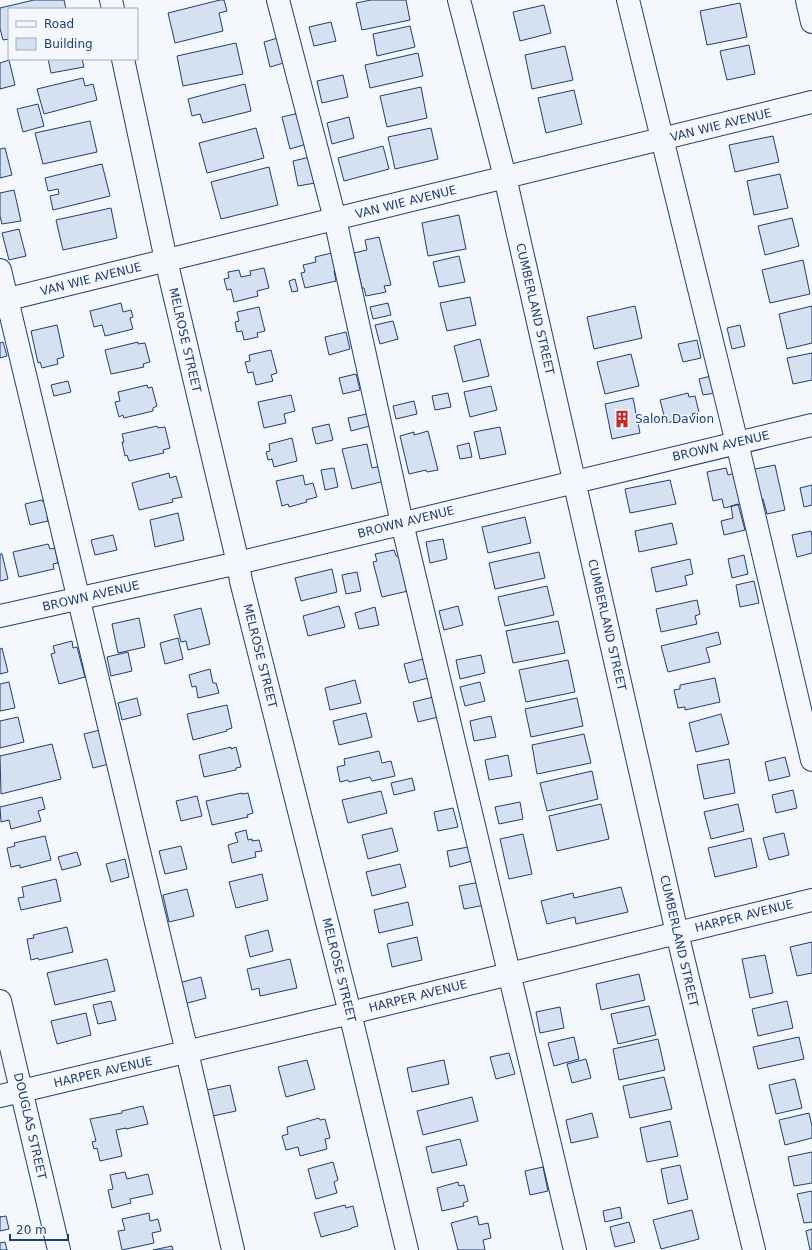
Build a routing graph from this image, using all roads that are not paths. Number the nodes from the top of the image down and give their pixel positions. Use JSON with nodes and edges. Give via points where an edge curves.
{"nodes":[{"id":1,"x":278,"y":0,"type":"edge"},
{"id":2,"x":459,"y":0,"type":"edge"},
{"id":3,"x":628,"y":0,"type":"edge"},
{"id":4,"x":807,"y":0,"type":"edge"},
{"id":5,"x":812,"y":22,"type":"edge"},
{"id":6,"x":123,"y":60,"type":"edge"},
{"id":7,"x":812,"y":102,"type":"edge"},
{"id":8,"x":662,"y":139,"type":"junction"},
{"id":9,"x":505,"y":177,"type":"junction"},
{"id":10,"x":335,"y":219,"type":"junction"},
{"id":11,"x":166,"y":260,"type":"junction"},
{"id":12,"x":0,"y":270,"type":"edge"},
{"id":13,"x":3,"y":300,"type":"edge"},
{"id":14,"x":812,"y":425,"type":"edge"},
{"id":15,"x":737,"y":443,"type":"junction"},
{"id":16,"x":574,"y":481,"type":"junction"},
{"id":17,"x":402,"y":523,"type":"junction"},
{"id":18,"x":238,"y":563,"type":"junction"},
{"id":19,"x":79,"y":598,"type":"junction"},
{"id":20,"x":0,"y":616,"type":"edge"},
{"id":21,"x":812,"y":760,"type":"edge"},
{"id":22,"x":812,"y":900,"type":"edge"},
{"id":23,"x":677,"y":933,"type":"junction"},
{"id":24,"x":509,"y":974,"type":"junction"},
{"id":25,"x":0,"y":1001,"type":"edge"},
{"id":26,"x":350,"y":1013,"type":"junction"},
{"id":27,"x":187,"y":1052,"type":"junction"},
{"id":28,"x":21,"y":1091,"type":"junction"},
{"id":29,"x":0,"y":1096,"type":"edge"},
{"id":30,"x":59,"y":1250,"type":"edge"},
{"id":31,"x":233,"y":1250,"type":"edge"},
{"id":32,"x":407,"y":1250,"type":"edge"},
{"id":33,"x":575,"y":1250,"type":"edge"},
{"id":34,"x":754,"y":1250,"type":"edge"}],
"edges":[{"from":1,"to":10,"type":"street"},
{"from":2,"to":9,"type":"street","name":"CUMBERLAND STREET"},
{"from":3,"to":8,"type":"street"},
{"from":4,"to":5,"type":"street"},
{"from":6,"to":11,"type":"street","name":"MELROSE STREET"},
{"from":7,"to":8,"type":"street","name":"VAN WIE AVENUE"},
{"from":8,"to":9,"type":"street","name":"VAN WIE AVENUE"},
{"from":8,"to":15,"type":"street"},
{"from":9,"to":10,"type":"street","name":"VAN WIE AVENUE"},
{"from":9,"to":16,"type":"street","name":"CUMBERLAND STREET"},
{"from":10,"to":11,"type":"street","name":"VAN WIE AVENUE"},
{"from":10,"to":17,"type":"street"},
{"from":11,"to":13,"type":"street","name":"VAN WIE AVENUE"},
{"from":11,"to":18,"type":"street","name":"MELROSE STREET"},
{"from":12,"to":13,"type":"street"},
{"from":13,"to":19,"type":"street"},
{"from":14,"to":15,"type":"street","name":"BROWN AVENUE"},
{"from":15,"to":16,"type":"street","name":"BROWN AVENUE"},
{"from":15,"to":21,"type":"street"},
{"from":16,"to":17,"type":"street","name":"BROWN AVENUE"},
{"from":16,"to":23,"type":"street","name":"CUMBERLAND STREET"},
{"from":17,"to":18,"type":"street","name":"BROWN AVENUE"},
{"from":17,"to":24,"type":"street"},
{"from":18,"to":19,"type":"street","name":"BROWN AVENUE"},
{"from":18,"to":26,"type":"street","name":"MELROSE STREET"},
{"from":19,"to":20,"type":"street","name":"BROWN AVENUE"},
{"from":19,"to":27,"type":"street"},
{"from":22,"to":23,"type":"street","name":"HARPER AVENUE"},
{"from":23,"to":24,"type":"street","name":"HARPER AVENUE"},
{"from":23,"to":34,"type":"street","name":"CUMBERLAND STREET"},
{"from":24,"to":26,"type":"street","name":"HARPER AVENUE"},
{"from":24,"to":33,"type":"street"},
{"from":25,"to":28,"type":"street","name":"DOUGLAS STREET"},
{"from":26,"to":27,"type":"street","name":"HARPER AVENUE"},
{"from":26,"to":32,"type":"street","name":"MELROSE STREET"},
{"from":27,"to":28,"type":"street","name":"HARPER AVENUE"},
{"from":27,"to":31,"type":"street"},
{"from":28,"to":29,"type":"street","name":"HARPER AVENUE"},
{"from":28,"to":30,"type":"street","name":"DOUGLAS STREET"}]}
